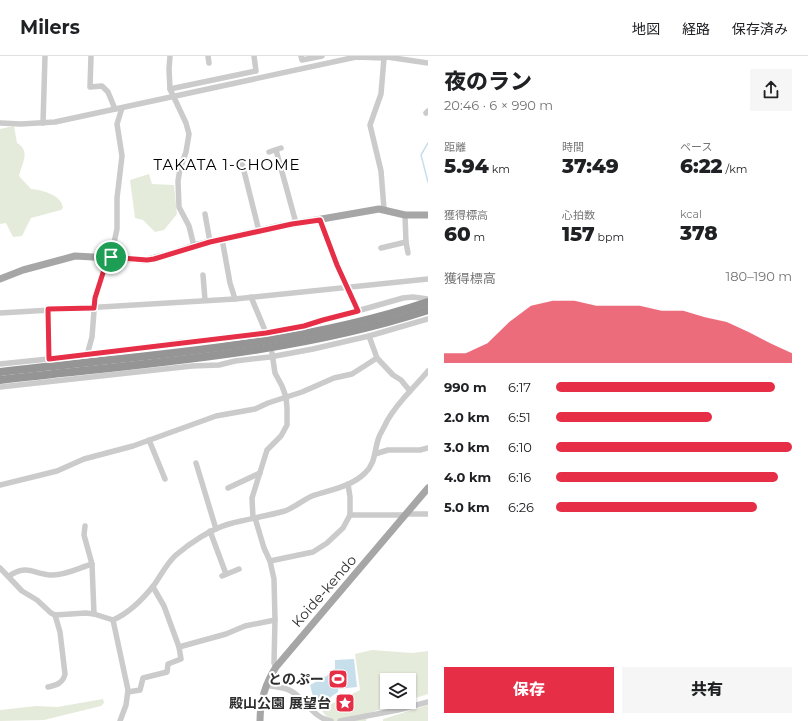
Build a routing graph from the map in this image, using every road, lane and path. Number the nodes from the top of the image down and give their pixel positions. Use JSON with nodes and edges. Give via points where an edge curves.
{"nodes":[{"id":1,"x":45,"y":56,"type":"edge"},
{"id":2,"x":91,"y":56,"type":"edge"},
{"id":3,"x":170,"y":56,"type":"edge"},
{"id":4,"x":208,"y":56,"type":"edge"},
{"id":5,"x":254,"y":56,"type":"edge"},
{"id":6,"x":301,"y":56,"type":"edge"},
{"id":7,"x":322,"y":56,"type":"edge"},
{"id":8,"x":391,"y":57,"type":"edge"},
{"id":9,"x":384,"y":58,"type":"junction"},
{"id":10,"x":209,"y":63,"type":"dead end"},
{"id":11,"x":428,"y":63,"type":"edge"},
{"id":12,"x":170,"y":89,"type":"junction"},
{"id":13,"x":172,"y":96,"type":"junction"},
{"id":14,"x":122,"y":108,"type":"junction"},
{"id":15,"x":115,"y":109,"type":"junction"},
{"id":16,"x":0,"y":123,"type":"edge"},
{"id":17,"x":43,"y":123,"type":"junction"},
{"id":18,"x":269,"y":152,"type":"dead end"},
{"id":19,"x":242,"y":163,"type":"dead end"},
{"id":20,"x":384,"y":209,"type":"junction"},
{"id":21,"x":205,"y":214,"type":"dead end"},
{"id":22,"x":405,"y":215,"type":"junction"},
{"id":23,"x":428,"y":215,"type":"edge"},
{"id":24,"x":320,"y":220,"type":"junction"},
{"id":25,"x":296,"y":223,"type":"junction"},
{"id":26,"x":259,"y":231,"type":"junction"},
{"id":27,"x":222,"y":239,"type":"junction"},
{"id":28,"x":210,"y":242,"type":"junction"},
{"id":29,"x":406,"y":242,"type":"junction"},
{"id":30,"x":194,"y":246,"type":"junction"},
{"id":31,"x":381,"y":248,"type":"dead end"},
{"id":32,"x":408,"y":253,"type":"dead end"},
{"id":33,"x":109,"y":257,"type":"junction"},
{"id":34,"x":203,"y":275,"type":"dead end"},
{"id":35,"x":0,"y":279,"type":"edge"},
{"id":36,"x":428,"y":279,"type":"edge"},
{"id":37,"x":346,"y":288,"type":"junction"},
{"id":38,"x":251,"y":297,"type":"junction"},
{"id":39,"x":236,"y":299,"type":"junction"},
{"id":40,"x":205,"y":300,"type":"junction"},
{"id":41,"x":428,"y":300,"type":"edge"},
{"id":42,"x":94,"y":308,"type":"junction"},
{"id":43,"x":48,"y":309,"type":"junction"},
{"id":44,"x":428,"y":310,"type":"edge"},
{"id":45,"x":358,"y":311,"type":"junction"},
{"id":46,"x":0,"y":313,"type":"edge"},
{"id":47,"x":428,"y":318,"type":"edge"},
{"id":48,"x":266,"y":333,"type":"junction"},
{"id":49,"x":369,"y":336,"type":"junction"},
{"id":50,"x":85,"y":355,"type":"junction"},
{"id":51,"x":273,"y":356,"type":"junction"},
{"id":52,"x":377,"y":358,"type":"junction"},
{"id":53,"x":49,"y":359,"type":"junction"},
{"id":54,"x":0,"y":364,"type":"edge"},
{"id":55,"x":428,"y":371,"type":"edge"},
{"id":56,"x":0,"y":372,"type":"edge"},
{"id":57,"x":86,"y":378,"type":"junction"},
{"id":58,"x":0,"y":380,"type":"edge"},
{"id":59,"x":0,"y":387,"type":"edge"},
{"id":60,"x":410,"y":391,"type":"junction"},
{"id":61,"x":286,"y":397,"type":"junction"},
{"id":62,"x":149,"y":440,"type":"junction"},
{"id":63,"x":428,"y":448,"type":"edge"},
{"id":64,"x":376,"y":454,"type":"junction"},
{"id":65,"x":196,"y":463,"type":"dead end"},
{"id":66,"x":260,"y":473,"type":"junction"},
{"id":67,"x":165,"y":480,"type":"dead end"},
{"id":68,"x":348,"y":484,"type":"junction"},
{"id":69,"x":0,"y":486,"type":"edge"},
{"id":70,"x":228,"y":488,"type":"dead end"},
{"id":71,"x":428,"y":488,"type":"edge"},
{"id":72,"x":428,"y":514,"type":"edge"},
{"id":73,"x":350,"y":515,"type":"junction"},
{"id":74,"x":405,"y":515,"type":"junction"},
{"id":75,"x":254,"y":518,"type":"junction"},
{"id":76,"x":84,"y":526,"type":"dead end"},
{"id":77,"x":213,"y":530,"type":"junction"},
{"id":78,"x":270,"y":561,"type":"junction"},
{"id":79,"x":92,"y":564,"type":"junction"},
{"id":80,"x":0,"y":568,"type":"edge"},
{"id":81,"x":239,"y":569,"type":"dead end"},
{"id":82,"x":9,"y":576,"type":"junction"},
{"id":83,"x":153,"y":586,"type":"junction"},
{"id":84,"x":94,"y":614,"type":"junction"},
{"id":85,"x":55,"y":615,"type":"junction"},
{"id":86,"x":113,"y":620,"type":"junction"},
{"id":87,"x":275,"y":620,"type":"junction"},
{"id":88,"x":179,"y":647,"type":"junction"},
{"id":89,"x":276,"y":667,"type":"junction"},
{"id":90,"x":266,"y":685,"type":"junction"},
{"id":91,"x":48,"y":687,"type":"dead end"},
{"id":92,"x":128,"y":692,"type":"junction"},
{"id":93,"x":428,"y":702,"type":"edge"},
{"id":94,"x":120,"y":721,"type":"edge"},
{"id":95,"x":260,"y":721,"type":"edge"},
{"id":96,"x":331,"y":721,"type":"edge"},
{"id":97,"x":340,"y":721,"type":"edge"}],
"edges":[{"from":1,"to":17,"type":"street"},
{"from":2,"to":15,"type":"street","via":[[90,87],[102,86],[108,92]]},
{"from":3,"to":12,"type":"street"},
{"from":4,"to":10,"type":"street"},
{"from":5,"to":12,"type":"street","via":[[256,71]]},
{"from":6,"to":7,"type":"street","via":[[302,60]]},
{"from":8,"to":9,"type":"street"},
{"from":8,"to":11,"type":"street"},
{"from":9,"to":13,"type":"street","via":[[356,58]]},
{"from":9,"to":20,"type":"street","via":[[381,94],[370,125],[380,171]]},
{"from":12,"to":13,"type":"street"},
{"from":13,"to":14,"type":"street"},
{"from":13,"to":30,"type":"street","via":[[186,122],[189,134],[178,181],[179,207],[189,226]]},
{"from":14,"to":15,"type":"street"},
{"from":14,"to":33,"type":"street","via":[[117,124],[122,156],[117,198],[117,229]]},
{"from":15,"to":17,"type":"street"},
{"from":16,"to":17,"type":"street"},
{"from":18,"to":25,"type":"street","via":[[278,149]]},
{"from":19,"to":26,"type":"street"},
{"from":20,"to":22,"type":"main road"},
{"from":20,"to":24,"type":"main road"},
{"from":21,"to":28,"type":"street"},
{"from":22,"to":23,"type":"main road"},
{"from":22,"to":29,"type":"street"},
{"from":24,"to":25,"type":"main road"},
{"from":24,"to":37,"type":"street"},
{"from":25,"to":26,"type":"main road"},
{"from":26,"to":27,"type":"main road"},
{"from":27,"to":28,"type":"main road"},
{"from":27,"to":39,"type":"street","via":[[230,283]]},
{"from":28,"to":30,"type":"main road"},
{"from":29,"to":31,"type":"street"},
{"from":29,"to":32,"type":"street"},
{"from":30,"to":33,"type":"main road","via":[[147,260]]},
{"from":33,"to":35,"type":"main road","via":[[75,256]]},
{"from":33,"to":42,"type":"street"},
{"from":34,"to":40,"type":"street"},
{"from":36,"to":37,"type":"street"},
{"from":37,"to":38,"type":"street"},
{"from":37,"to":45,"type":"street"},
{"from":38,"to":39,"type":"street"},
{"from":38,"to":48,"type":"street"},
{"from":39,"to":40,"type":"street"},
{"from":40,"to":42,"type":"street"},
{"from":41,"to":45,"type":"street","via":[[403,298]]},
{"from":41,"to":56,"type":"highway","bridge":true,"via":[[371,318],[294,336]]},
{"from":42,"to":43,"type":"street"},
{"from":42,"to":50,"type":"street","via":[[92,333]]},
{"from":43,"to":46,"type":"street"},
{"from":43,"to":53,"type":"street"},
{"from":44,"to":58,"type":"highway","bridge":true,"via":[[344,334],[268,348]]},
{"from":45,"to":48,"type":"street","via":[[304,326]]},
{"from":47,"to":49,"type":"street"},
{"from":48,"to":50,"type":"street"},
{"from":48,"to":51,"type":"street"},
{"from":49,"to":51,"type":"street"},
{"from":49,"to":52,"type":"street"},
{"from":50,"to":53,"type":"street"},
{"from":50,"to":57,"type":"street"},
{"from":51,"to":57,"type":"street","via":[[219,365]]},
{"from":51,"to":61,"type":"street","via":[[275,373]]},
{"from":52,"to":60,"type":"street"},
{"from":52,"to":61,"type":"street","via":[[352,374],[334,378]]},
{"from":53,"to":54,"type":"street"},
{"from":55,"to":60,"type":"street"},
{"from":57,"to":59,"type":"street"},
{"from":60,"to":64,"type":"street","via":[[399,402],[388,420],[379,438]]},
{"from":61,"to":62,"type":"street","via":[[255,409],[216,416]]},
{"from":61,"to":66,"type":"street","via":[[287,425],[282,436],[267,450]]},
{"from":62,"to":67,"type":"street"},
{"from":62,"to":69,"type":"street","via":[[116,452],[84,459],[57,471]]},
{"from":63,"to":64,"type":"street","via":[[388,450]]},
{"from":64,"to":68,"type":"street","via":[[365,474]]},
{"from":65,"to":77,"type":"street"},
{"from":66,"to":70,"type":"street"},
{"from":66,"to":75,"type":"street","via":[[252,498]]},
{"from":68,"to":73,"type":"street"},
{"from":68,"to":75,"type":"street","via":[[310,497],[285,511]]},
{"from":71,"to":74,"type":"main road","name":"Koide-kendo"},
{"from":72,"to":74,"type":"street"},
{"from":73,"to":74,"type":"street"},
{"from":73,"to":78,"type":"street","via":[[343,528],[319,549]]},
{"from":74,"to":89,"type":"main road","name":"Koide-kendo"},
{"from":75,"to":77,"type":"street"},
{"from":75,"to":78,"type":"street"},
{"from":76,"to":79,"type":"street"},
{"from":77,"to":81,"type":"street","via":[[224,575]]},
{"from":77,"to":83,"type":"street","via":[[176,555]]},
{"from":78,"to":87,"type":"street","via":[[274,579]]},
{"from":79,"to":82,"type":"street","via":[[61,574],[52,575],[24,569]]},
{"from":79,"to":84,"type":"street"},
{"from":80,"to":82,"type":"street"},
{"from":82,"to":85,"type":"street","via":[[22,591]]},
{"from":83,"to":86,"type":"street","via":[[126,614]]},
{"from":83,"to":88,"type":"street","via":[[164,606]]},
{"from":84,"to":85,"type":"street"},
{"from":84,"to":86,"type":"street"},
{"from":85,"to":91,"type":"street","via":[[66,674],[62,682]]},
{"from":86,"to":92,"type":"street"},
{"from":87,"to":88,"type":"street","via":[[245,626]]},
{"from":87,"to":89,"type":"street"},
{"from":88,"to":92,"type":"street","via":[[181,659],[168,664],[167,672],[142,678],[140,690]]},
{"from":89,"to":90,"type":"main road","name":"Koide-kendo"},
{"from":90,"to":95,"type":"main road","name":"Koide-kendo"},
{"from":90,"to":96,"type":"street","via":[[290,691],[316,714]]},
{"from":92,"to":94,"type":"street"},
{"from":93,"to":97,"type":"street"}]}
